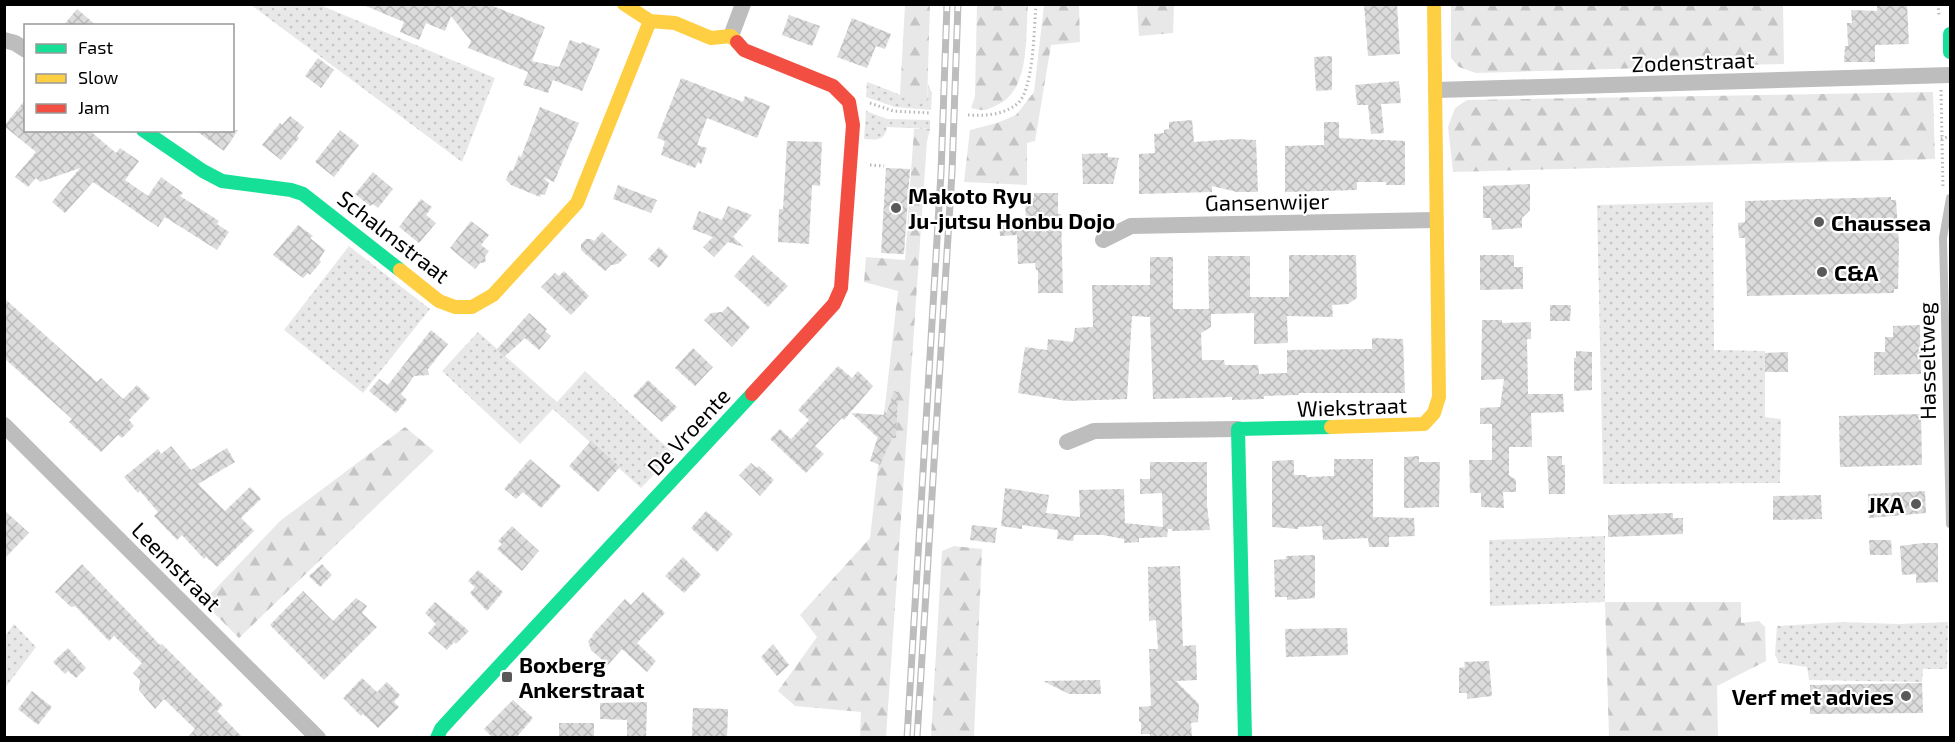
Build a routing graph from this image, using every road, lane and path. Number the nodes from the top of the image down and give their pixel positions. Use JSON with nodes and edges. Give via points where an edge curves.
{"nodes":[{"id":1,"x":624,"y":4,"type":"edge"},
{"id":2,"x":743,"y":4,"type":"edge"},
{"id":3,"x":1036,"y":4,"type":"edge"},
{"id":4,"x":1434,"y":4,"type":"edge"},
{"id":5,"x":1938,"y":4,"type":"edge"},
{"id":6,"x":1938,"y":12,"type":"dead end"},
{"id":7,"x":650,"y":21,"type":"junction"},
{"id":8,"x":1950,"y":34,"type":"edge"},
{"id":9,"x":731,"y":36,"type":"junction"},
{"id":10,"x":4,"y":40,"type":"edge"},
{"id":11,"x":24,"y":49,"type":"edge"},
{"id":12,"x":1950,"y":52,"type":"edge"},
{"id":13,"x":1950,"y":75,"type":"edge"},
{"id":14,"x":1436,"y":90,"type":"junction"},
{"id":15,"x":1941,"y":92,"type":"dead end"},
{"id":16,"x":849,"y":102,"type":"junction"},
{"id":17,"x":930,"y":113,"type":"dead end"},
{"id":18,"x":968,"y":115,"type":"dead end"},
{"id":19,"x":146,"y":132,"type":"edge"},
{"id":20,"x":1950,"y":136,"type":"edge"},
{"id":21,"x":1941,"y":139,"type":"junction"},
{"id":22,"x":869,"y":165,"type":"dead end"},
{"id":23,"x":884,"y":166,"type":"dead end"},
{"id":24,"x":1943,"y":192,"type":"dead end"},
{"id":25,"x":1950,"y":198,"type":"edge"},
{"id":26,"x":1436,"y":220,"type":"junction"},
{"id":27,"x":1103,"y":240,"type":"dead end"},
{"id":28,"x":4,"y":425,"type":"edge"},
{"id":29,"x":1238,"y":429,"type":"junction"},
{"id":30,"x":1067,"y":442,"type":"dead end"},
{"id":31,"x":1950,"y":524,"type":"edge"},
{"id":32,"x":318,"y":738,"type":"edge"},
{"id":33,"x":437,"y":738,"type":"edge"},
{"id":34,"x":1245,"y":738,"type":"edge"}],
"edges":[{"from":1,"to":7,"type":"street"},
{"from":2,"to":9,"type":"street"},
{"from":3,"to":18,"type":"path","via":[[1028,83],[1019,103],[985,116]]},
{"from":4,"to":14,"type":"street","name":"Wiekstraat"},
{"from":5,"to":6,"type":"path"},
{"from":7,"to":9,"type":"street","via":[[675,23],[711,38]]},
{"from":7,"to":19,"type":"street","name":"Schalmstraat","via":[[577,203],[493,295],[472,307],[455,307],[439,301],[303,194],[222,182]]},
{"from":8,"to":12,"type":"street"},
{"from":9,"to":16,"type":"street","via":[[744,50],[833,86]]},
{"from":10,"to":11,"type":"street"},
{"from":13,"to":14,"type":"street","name":"Zodenstraat"},
{"from":14,"to":26,"type":"street","name":"Wiekstraat"},
{"from":15,"to":21,"type":"path"},
{"from":16,"to":17,"type":"path"},
{"from":16,"to":33,"type":"street","name":"De Vroente","via":[[853,125],[843,279],[834,304],[469,698]]},
{"from":20,"to":21,"type":"path"},
{"from":21,"to":24,"type":"path"},
{"from":22,"to":23,"type":"path"},
{"from":25,"to":31,"type":"lane","name":"Hasseltweg","via":[[1944,238]]},
{"from":26,"to":27,"type":"street","name":"Gansenwijer","via":[[1131,226]]},
{"from":26,"to":29,"type":"street","name":"Wiekstraat","via":[[1439,397],[1434,413],[1424,424]]},
{"from":28,"to":32,"type":"street","name":"Leemstraat"},
{"from":29,"to":30,"type":"street","via":[[1094,431]]},
{"from":29,"to":34,"type":"street"}]}
